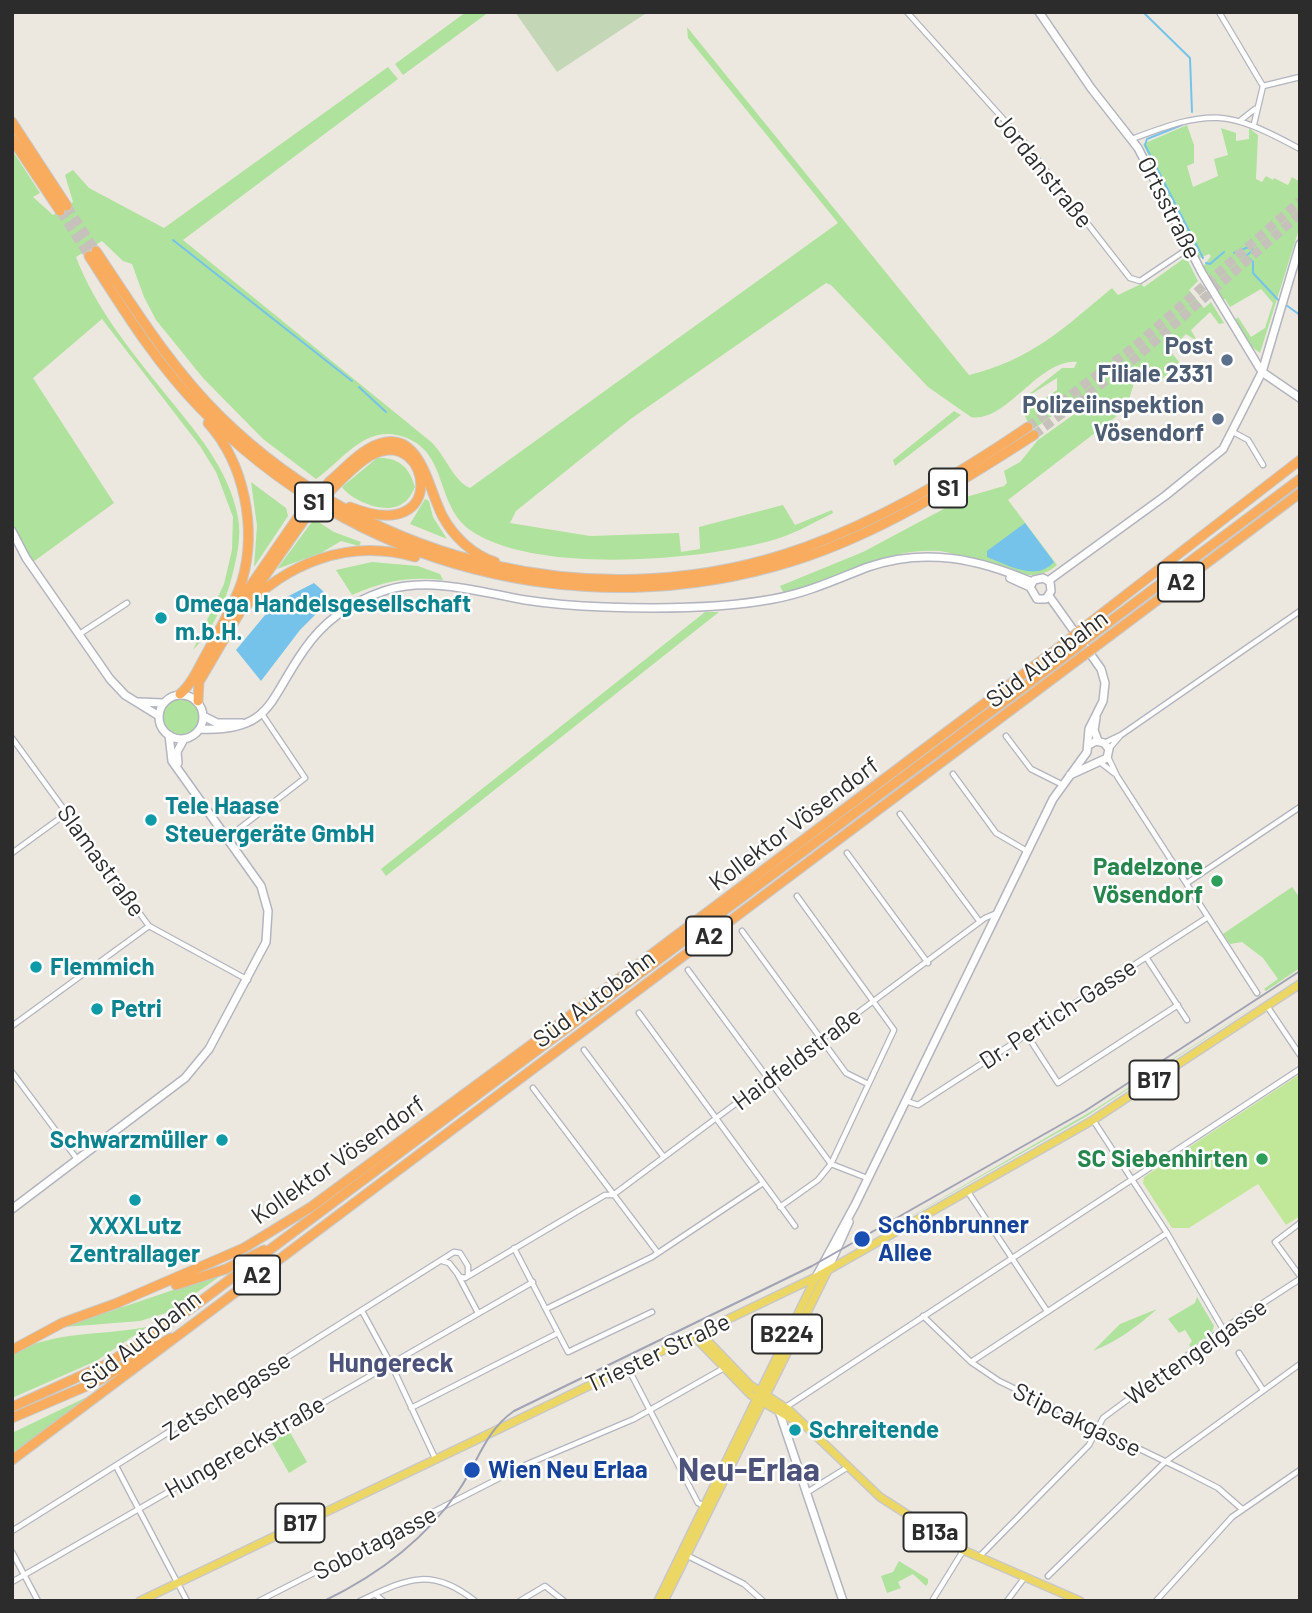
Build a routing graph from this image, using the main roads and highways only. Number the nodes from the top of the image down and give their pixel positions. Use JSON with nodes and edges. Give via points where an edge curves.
{"nodes":[{"id":1,"x":1040,"y":12,"type":"edge"},
{"id":2,"x":12,"y":122,"type":"edge"},
{"id":3,"x":12,"y":139,"type":"edge"},
{"id":4,"x":1300,"y":244,"type":"edge"},
{"id":5,"x":1262,"y":372,"type":"junction"},
{"id":6,"x":1300,"y":398,"type":"edge"},
{"id":7,"x":198,"y":407,"type":"junction"},
{"id":8,"x":1300,"y":460,"type":"edge"},
{"id":9,"x":1300,"y":480,"type":"edge"},
{"id":10,"x":333,"y":483,"type":"junction"},
{"id":11,"x":1300,"y":493,"type":"edge"},
{"id":12,"x":1300,"y":499,"type":"edge"},
{"id":13,"x":329,"y":501,"type":"junction"},
{"id":14,"x":1282,"y":507,"type":"junction"},
{"id":15,"x":303,"y":515,"type":"junction"},
{"id":16,"x":12,"y":531,"type":"edge"},
{"id":17,"x":450,"y":565,"type":"junction"},
{"id":18,"x":524,"y":572,"type":"junction"},
{"id":19,"x":1049,"y":583,"type":"junction"},
{"id":20,"x":1031,"y":585,"type":"junction"},
{"id":21,"x":1047,"y":598,"type":"junction"},
{"id":22,"x":240,"y":612,"type":"junction"},
{"id":23,"x":220,"y":629,"type":"junction"},
{"id":24,"x":180,"y":694,"type":"junction"},
{"id":25,"x":136,"y":701,"type":"junction"},
{"id":26,"x":198,"y":701,"type":"junction"},
{"id":27,"x":163,"y":704,"type":"junction"},
{"id":28,"x":1097,"y":714,"type":"junction"},
{"id":29,"x":159,"y":716,"type":"junction"},
{"id":30,"x":203,"y":716,"type":"junction"},
{"id":31,"x":246,"y":723,"type":"junction"},
{"id":32,"x":200,"y":729,"type":"junction"},
{"id":33,"x":169,"y":736,"type":"junction"},
{"id":34,"x":184,"y":739,"type":"junction"},
{"id":35,"x":1105,"y":747,"type":"junction"},
{"id":36,"x":1088,"y":749,"type":"junction"},
{"id":37,"x":1097,"y":762,"type":"junction"},
{"id":38,"x":179,"y":771,"type":"junction"},
{"id":39,"x":1069,"y":775,"type":"junction"},
{"id":40,"x":1300,"y":984,"type":"edge"},
{"id":41,"x":855,"y":1205,"type":"junction"},
{"id":42,"x":12,"y":1209,"type":"edge"},
{"id":43,"x":299,"y":1230,"type":"junction"},
{"id":44,"x":827,"y":1271,"type":"junction"},
{"id":45,"x":816,"y":1277,"type":"junction"},
{"id":46,"x":790,"y":1290,"type":"junction"},
{"id":47,"x":803,"y":1302,"type":"junction"},
{"id":48,"x":117,"y":1303,"type":"junction"},
{"id":49,"x":179,"y":1334,"type":"junction"},
{"id":50,"x":697,"y":1334,"type":"junction"},
{"id":51,"x":12,"y":1350,"type":"edge"},
{"id":52,"x":760,"y":1397,"type":"junction"},
{"id":53,"x":12,"y":1407,"type":"edge"},
{"id":54,"x":782,"y":1409,"type":"junction"},
{"id":55,"x":12,"y":1418,"type":"edge"},
{"id":56,"x":12,"y":1460,"type":"edge"},
{"id":57,"x":684,"y":1554,"type":"junction"},
{"id":58,"x":1077,"y":1600,"type":"edge"},
{"id":59,"x":140,"y":1601,"type":"edge"},
{"id":60,"x":658,"y":1601,"type":"edge"},
{"id":61,"x":664,"y":1601,"type":"edge"},
{"id":62,"x":843,"y":1601,"type":"edge"}],
"edges":[{"from":1,"to":5,"type":"main road","name":"Ortsstraße","via":[[1132,139]]},
{"from":2,"to":3,"type":"highway","via":[[63,209]]},
{"from":4,"to":5,"type":"main road"},
{"from":5,"to":6,"type":"main road","name":"Ortsstraße"},
{"from":5,"to":19,"type":"main road","via":[[1216,457]]},
{"from":7,"to":13,"type":"highway","number":"S1","via":[[159,360],[93,253],[166,355],[221,417],[283,470]]},
{"from":7,"to":17,"type":"highway","number":"S1","via":[[244,451],[307,498],[374,535]]},
{"from":7,"to":23,"type":"highway","via":[[237,471],[247,514],[242,579]]},
{"from":8,"to":48,"type":"highway","name":"Kollektor Vösendorf","via":[[1074,636],[311,1207],[244,1248]]},
{"from":9,"to":43,"type":"highway","name":"Süd Autobahn","number":"A2"},
{"from":10,"to":13,"type":"highway","via":[[373,454],[391,450],[416,465],[421,484],[414,504],[397,516]]},
{"from":10,"to":15,"type":"highway","bridge":true},
{"from":10,"to":18,"type":"highway","via":[[369,448],[391,443],[403,446],[422,462],[436,503],[458,538],[483,557]]},
{"from":11,"to":14,"type":"highway","name":"Süd Autobahn","number":"A2"},
{"from":12,"to":14,"type":"highway"},
{"from":13,"to":18,"type":"highway","number":"S1","via":[[428,547]]},
{"from":14,"to":49,"type":"highway","name":"Süd Autobahn","number":"A2"},
{"from":15,"to":22,"type":"highway"},
{"from":15,"to":23,"type":"highway"},
{"from":16,"to":25,"type":"main road","via":[[78,635],[116,686]]},
{"from":17,"to":18,"type":"highway","number":"S1","via":[[580,588],[663,587],[734,577],[860,535],[952,486],[1031,431],[874,518],[762,560],[659,578],[598,580]]},
{"from":17,"to":22,"type":"highway","via":[[382,551],[333,554],[291,570]]},
{"from":19,"to":20,"type":"main road","via":[[1039,578]]},
{"from":19,"to":21,"type":"main road"},
{"from":20,"to":21,"type":"main road","via":[[1034,597]]},
{"from":20,"to":31,"type":"main road","via":[[953,557],[915,556],[893,559],[774,599],[664,607],[581,607],[435,585],[399,588],[358,602],[325,625],[302,652],[279,693],[262,714]]},
{"from":21,"to":28,"type":"main road","via":[[1104,676],[1105,692]]},
{"from":22,"to":26,"type":"highway","via":[[199,682]]},
{"from":23,"to":24,"type":"highway"},
{"from":24,"to":26,"type":"main road"},
{"from":24,"to":27,"type":"main road"},
{"from":25,"to":27,"type":"main road"},
{"from":25,"to":29,"type":"main road"},
{"from":26,"to":30,"type":"main road"},
{"from":27,"to":29,"type":"main road"},
{"from":28,"to":35,"type":"main road","via":[[1094,730]]},
{"from":28,"to":36,"type":"main road","via":[[1089,729]]},
{"from":29,"to":33,"type":"main road"},
{"from":30,"to":31,"type":"main road","via":[[217,723]]},
{"from":30,"to":32,"type":"main road"},
{"from":31,"to":32,"type":"main road","via":[[227,730]]},
{"from":32,"to":34,"type":"main road"},
{"from":33,"to":34,"type":"main road"},
{"from":33,"to":38,"type":"main road","via":[[172,761]]},
{"from":34,"to":38,"type":"main road","via":[[176,756]]},
{"from":35,"to":36,"type":"main road"},
{"from":35,"to":37,"type":"main road"},
{"from":36,"to":37,"type":"main road"},
{"from":36,"to":39,"type":"main road"},
{"from":37,"to":39,"type":"main road"},
{"from":38,"to":42,"type":"main road","via":[[261,886],[268,911],[262,955],[209,1049],[186,1079]]},
{"from":39,"to":41,"type":"main road","via":[[1027,851]]},
{"from":40,"to":44,"type":"main road","name":"Triester Straße","number":"B17","via":[[1093,1120]]},
{"from":41,"to":44,"type":"main road"},
{"from":41,"to":45,"type":"main road"},
{"from":43,"to":48,"type":"highway","number":"A2","via":[[226,1269]]},
{"from":43,"to":53,"type":"highway","via":[[127,1353]]},
{"from":44,"to":45,"type":"main road","name":"Triester Straße","number":"B17"},
{"from":44,"to":52,"type":"main road","number":"B224"},
{"from":45,"to":46,"type":"main road","name":"Triester Straße","number":"B17"},
{"from":45,"to":47,"type":"main road","number":"B224"},
{"from":46,"to":47,"type":"main road"},
{"from":46,"to":50,"type":"main road","name":"Triester Straße","number":"B17"},
{"from":47,"to":52,"type":"main road","number":"B224"},
{"from":48,"to":51,"type":"highway","name":"Süd Autobahn","number":"A2","via":[[62,1323]]},
{"from":49,"to":55,"type":"highway","via":[[96,1382]]},
{"from":49,"to":56,"type":"highway","name":"Süd Autobahn","number":"A2"},
{"from":50,"to":52,"type":"main road","number":"B13a"},
{"from":50,"to":52,"type":"main road","number":"B13a","via":[[724,1368]]},
{"from":50,"to":59,"type":"main road","name":"Triester Straße","number":"B17"},
{"from":52,"to":54,"type":"main road","number":"B13a"},
{"from":52,"to":57,"type":"main road","number":"B224"},
{"from":54,"to":58,"type":"main road","number":"B13a","via":[[880,1497],[963,1550]]},
{"from":54,"to":62,"type":"main road","via":[[805,1493]]},
{"from":57,"to":60,"type":"main road","number":"B224"},
{"from":57,"to":61,"type":"main road","number":"B224"}]}
